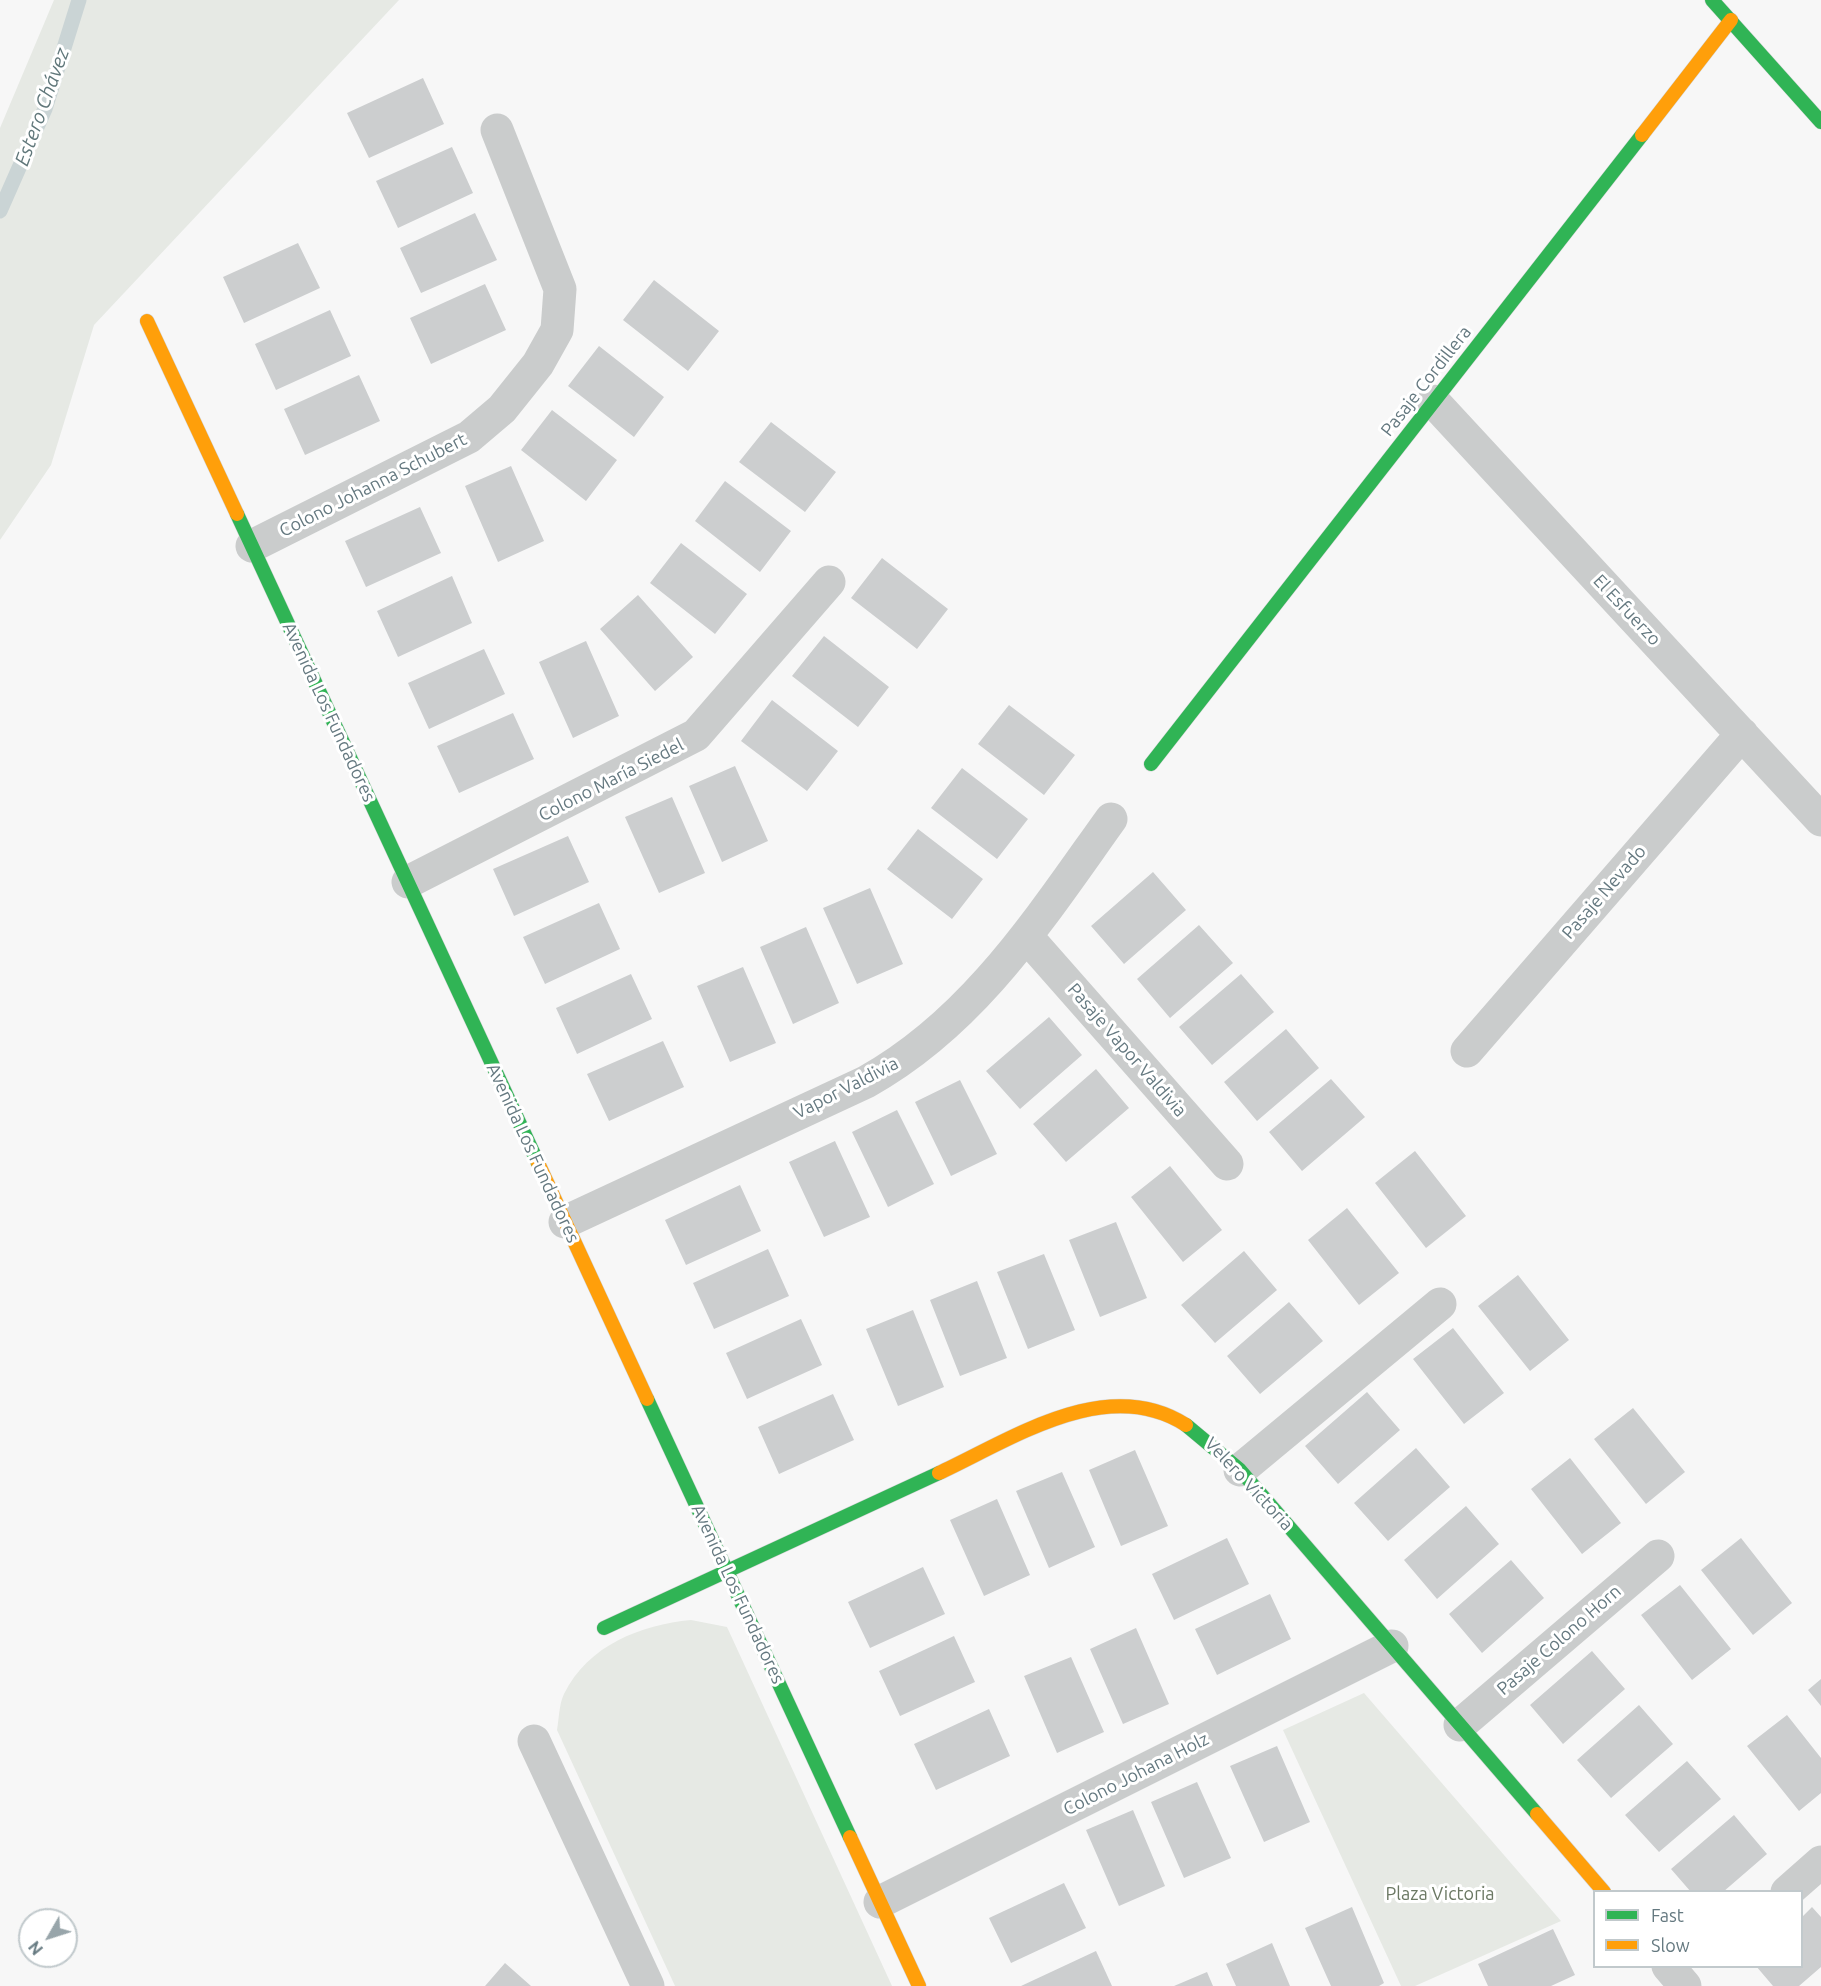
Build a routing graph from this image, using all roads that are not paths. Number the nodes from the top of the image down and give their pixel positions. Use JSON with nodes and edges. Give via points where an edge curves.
{"nodes":[{"id":1,"x":1712,"y":0,"type":"edge"},
{"id":2,"x":1731,"y":20,"type":"junction"},
{"id":3,"x":1821,"y":122,"type":"edge"},
{"id":4,"x":496,"y":130,"type":"dead end"},
{"id":5,"x":147,"y":321,"type":"dead end"},
{"id":6,"x":1433,"y":401,"type":"junction"},
{"id":7,"x":252,"y":546,"type":"junction"},
{"id":8,"x":829,"y":582,"type":"dead end"},
{"id":9,"x":1742,"y":734,"type":"junction"},
{"id":10,"x":1151,"y":764,"type":"dead end"},
{"id":11,"x":1111,"y":819,"type":"dead end"},
{"id":12,"x":1821,"y":820,"type":"edge"},
{"id":13,"x":408,"y":882,"type":"junction"},
{"id":14,"x":1027,"y":937,"type":"junction"},
{"id":15,"x":1467,"y":1051,"type":"dead end"},
{"id":16,"x":1227,"y":1164,"type":"dead end"},
{"id":17,"x":565,"y":1222,"type":"junction"},
{"id":18,"x":1440,"y":1304,"type":"dead end"},
{"id":19,"x":1240,"y":1470,"type":"junction"},
{"id":20,"x":1658,"y":1556,"type":"dead end"},
{"id":21,"x":727,"y":1572,"type":"junction"},
{"id":22,"x":604,"y":1628,"type":"dead end"},
{"id":23,"x":1392,"y":1646,"type":"junction"},
{"id":24,"x":1460,"y":1725,"type":"junction"},
{"id":25,"x":534,"y":1741,"type":"dead end"},
{"id":26,"x":1821,"y":1862,"type":"edge"},
{"id":27,"x":1602,"y":1890,"type":"edge"},
{"id":28,"x":1789,"y":1890,"type":"edge"},
{"id":29,"x":880,"y":1902,"type":"junction"},
{"id":30,"x":648,"y":1986,"type":"edge"},
{"id":31,"x":919,"y":1986,"type":"edge"}],
"edges":[{"from":1,"to":2,"type":"street"},
{"from":2,"to":3,"type":"street"},
{"from":2,"to":6,"type":"street","name":"Pasaje Cordillera"},
{"from":4,"to":7,"type":"street","name":"Colono Johanna Schubert","via":[[560,290],[557,330],[538,364],[502,409],[470,436]]},
{"from":5,"to":7,"type":"street","name":"Avenida Los Fundadores"},
{"from":6,"to":9,"type":"street","name":"El Esfuerzo"},
{"from":6,"to":10,"type":"street","name":"Pasaje Cordillera"},
{"from":7,"to":13,"type":"street","name":"Avenida Los Fundadores"},
{"from":8,"to":13,"type":"street","name":"Colono María Siedel","via":[[696,735]]},
{"from":9,"to":12,"type":"street","name":"El Esfuerzo"},
{"from":9,"to":15,"type":"street","name":"Pasaje Nevado"},
{"from":11,"to":14,"type":"street","name":"Vapor Valdivia"},
{"from":13,"to":17,"type":"street","name":"Avenida Los Fundadores"},
{"from":14,"to":16,"type":"street","name":"Pasaje Vapor Valdivia"},
{"from":14,"to":17,"type":"street","name":"Vapor Valdivia","via":[[968,1005],[895,1066]]},
{"from":17,"to":21,"type":"street","name":"Avenida Los Fundadores"},
{"from":18,"to":19,"type":"street"},
{"from":19,"to":21,"type":"street","name":"Velero Victoria","via":[[1209,1439],[1172,1416],[1147,1408],[1084,1409],[1061,1416]]},
{"from":19,"to":23,"type":"street","name":"Velero Victoria"},
{"from":20,"to":24,"type":"street","name":"Pasaje Colono Horn"},
{"from":21,"to":22,"type":"street","name":"Velero Victoria"},
{"from":21,"to":29,"type":"street","name":"Avenida Los Fundadores"},
{"from":23,"to":24,"type":"street","name":"Velero Victoria"},
{"from":23,"to":29,"type":"street","name":"Colono Johana Holz"},
{"from":24,"to":27,"type":"street","name":"Velero Victoria"},
{"from":25,"to":30,"type":"street"},
{"from":26,"to":28,"type":"street"},
{"from":29,"to":31,"type":"street","name":"Avenida Los Fundadores"}]}
